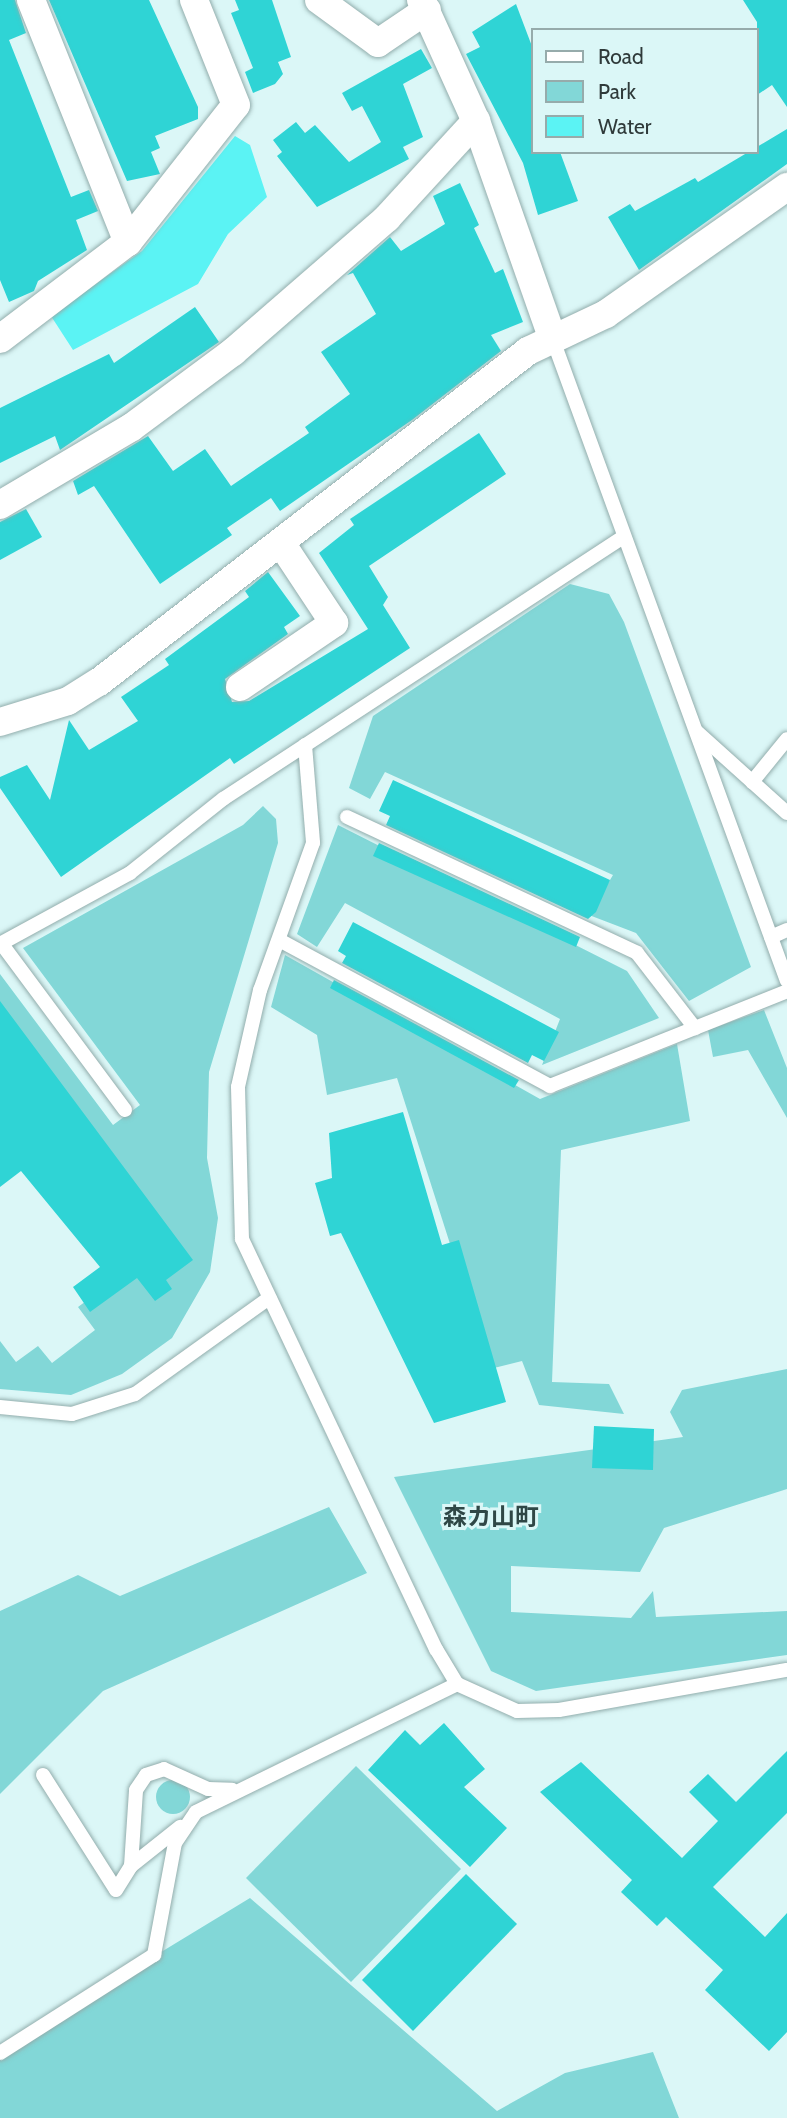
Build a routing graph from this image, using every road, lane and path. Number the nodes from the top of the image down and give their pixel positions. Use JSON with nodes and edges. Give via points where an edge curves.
{"nodes":[{"id":1,"x":31,"y":0,"type":"edge"},
{"id":2,"x":194,"y":0,"type":"edge"},
{"id":3,"x":319,"y":0,"type":"edge"},
{"id":4,"x":424,"y":5,"type":"edge"},
{"id":5,"x":476,"y":121,"type":"junction"},
{"id":6,"x":787,"y":187,"type":"edge"},
{"id":7,"x":128,"y":242,"type":"junction"},
{"id":8,"x":0,"y":339,"type":"edge"},
{"id":9,"x":553,"y":340,"type":"junction"},
{"id":10,"x":0,"y":505,"type":"edge"},
{"id":11,"x":624,"y":537,"type":"junction"},
{"id":12,"x":281,"y":543,"type":"junction"},
{"id":13,"x":240,"y":687,"type":"dead end"},
{"id":14,"x":0,"y":722,"type":"edge"},
{"id":15,"x":695,"y":730,"type":"junction"},
{"id":16,"x":787,"y":738,"type":"edge"},
{"id":17,"x":305,"y":745,"type":"junction"},
{"id":18,"x":752,"y":782,"type":"junction"},
{"id":19,"x":787,"y":813,"type":"edge"},
{"id":20,"x":346,"y":817,"type":"dead end"},
{"id":21,"x":787,"y":930,"type":"edge"},
{"id":22,"x":771,"y":937,"type":"junction"},
{"id":23,"x":279,"y":940,"type":"junction"},
{"id":24,"x":0,"y":944,"type":"edge"},
{"id":25,"x":787,"y":981,"type":"edge"},
{"id":26,"x":787,"y":991,"type":"edge"},
{"id":27,"x":695,"y":1028,"type":"junction"},
{"id":28,"x":125,"y":1110,"type":"dead end"},
{"id":29,"x":269,"y":1298,"type":"junction"},
{"id":30,"x":0,"y":1407,"type":"edge"},
{"id":31,"x":787,"y":1670,"type":"edge"},
{"id":32,"x":457,"y":1684,"type":"junction"},
{"id":33,"x":43,"y":1775,"type":"dead end"},
{"id":34,"x":233,"y":1790,"type":"junction"},
{"id":35,"x":180,"y":1827,"type":"junction"},
{"id":36,"x":131,"y":1866,"type":"junction"},
{"id":37,"x":0,"y":2053,"type":"edge"}],
"edges":[{"from":1,"to":7,"type":"street"},
{"from":2,"to":7,"type":"street","via":[[236,105]]},
{"from":3,"to":4,"type":"street","via":[[378,43]]},
{"from":4,"to":5,"type":"street"},
{"from":5,"to":9,"type":"street"},
{"from":5,"to":10,"type":"street","via":[[387,218],[233,352],[132,427]]},
{"from":6,"to":9,"type":"street","via":[[606,314]]},
{"from":7,"to":8,"type":"street"},
{"from":9,"to":11,"type":"lane"},
{"from":9,"to":12,"type":"street","via":[[517,359]]},
{"from":11,"to":15,"type":"lane"},
{"from":11,"to":17,"type":"lane"},
{"from":12,"to":13,"type":"street","via":[[334,623]]},
{"from":12,"to":14,"type":"street","via":[[99,682],[68,701]]},
{"from":15,"to":18,"type":"lane"},
{"from":15,"to":22,"type":"lane"},
{"from":16,"to":18,"type":"lane"},
{"from":17,"to":23,"type":"lane","via":[[313,843]]},
{"from":17,"to":24,"type":"lane","via":[[130,873]]},
{"from":18,"to":19,"type":"lane"},
{"from":20,"to":27,"type":"lane","via":[[637,953]]},
{"from":21,"to":22,"type":"lane"},
{"from":22,"to":25,"type":"lane"},
{"from":23,"to":27,"type":"lane","via":[[550,1086]]},
{"from":23,"to":29,"type":"lane","via":[[248,1033],[236,1120],[242,1239]]},
{"from":24,"to":28,"type":"lane"},
{"from":26,"to":27,"type":"lane"},
{"from":29,"to":30,"type":"lane","via":[[135,1394],[72,1414]]},
{"from":29,"to":32,"type":"lane"},
{"from":31,"to":32,"type":"lane","via":[[540,1712],[487,1703]]},
{"from":32,"to":34,"type":"lane"},
{"from":33,"to":36,"type":"lane","via":[[116,1890]]},
{"from":34,"to":35,"type":"lane"},
{"from":34,"to":36,"type":"lane","via":[[208,1789],[164,1769],[146,1775],[135,1790]]},
{"from":35,"to":36,"type":"lane"},
{"from":35,"to":37,"type":"lane","via":[[154,1955]]}]}
